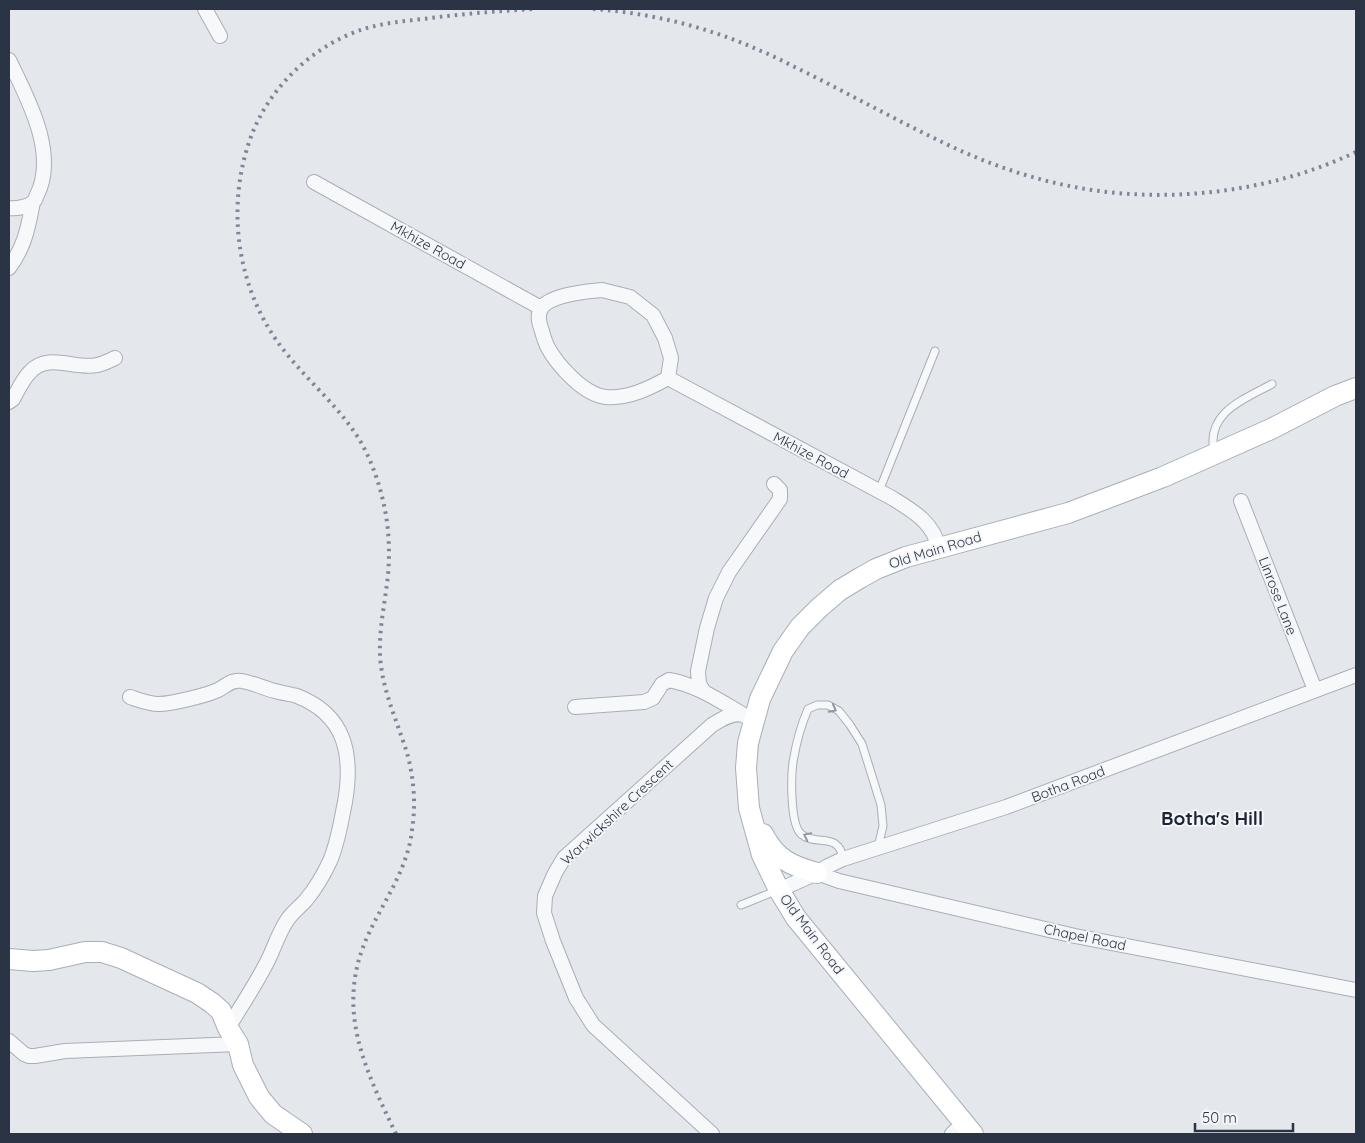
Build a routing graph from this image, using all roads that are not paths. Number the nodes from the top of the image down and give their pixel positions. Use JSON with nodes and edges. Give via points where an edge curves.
{"nodes":[{"id":1,"x":205,"y":9,"type":"edge"},
{"id":2,"x":220,"y":36,"type":"dead end"},
{"id":3,"x":9,"y":60,"type":"edge"},
{"id":4,"x":314,"y":182,"type":"dead end"},
{"id":5,"x":33,"y":202,"type":"junction"},
{"id":6,"x":9,"y":208,"type":"edge"},
{"id":7,"x":9,"y":268,"type":"edge"},
{"id":8,"x":542,"y":308,"type":"junction"},
{"id":9,"x":935,"y":351,"type":"dead end"},
{"id":10,"x":115,"y":358,"type":"dead end"},
{"id":11,"x":668,"y":378,"type":"junction"},
{"id":12,"x":1272,"y":384,"type":"dead end"},
{"id":13,"x":1356,"y":388,"type":"edge"},
{"id":14,"x":9,"y":402,"type":"edge"},
{"id":15,"x":1215,"y":453,"type":"junction"},
{"id":16,"x":774,"y":484,"type":"dead end"},
{"id":17,"x":879,"y":491,"type":"junction"},
{"id":18,"x":1241,"y":501,"type":"dead end"},
{"id":19,"x":939,"y":548,"type":"junction"},
{"id":20,"x":1356,"y":675,"type":"edge"},
{"id":21,"x":1315,"y":690,"type":"junction"},
{"id":22,"x":704,"y":692,"type":"junction"},
{"id":23,"x":130,"y":697,"type":"dead end"},
{"id":24,"x":574,"y":707,"type":"dead end"},
{"id":25,"x":754,"y":721,"type":"junction"},
{"id":26,"x":749,"y":808,"type":"junction"},
{"id":27,"x":878,"y":848,"type":"junction"},
{"id":28,"x":843,"y":860,"type":"junction"},
{"id":29,"x":817,"y":873,"type":"junction"},
{"id":30,"x":779,"y":890,"type":"junction"},
{"id":31,"x":741,"y":905,"type":"dead end"},
{"id":32,"x":9,"y":960,"type":"edge"},
{"id":33,"x":1356,"y":990,"type":"edge"},
{"id":34,"x":233,"y":1036,"type":"junction"},
{"id":35,"x":9,"y":1041,"type":"edge"},
{"id":36,"x":963,"y":1131,"type":"edge"},
{"id":37,"x":302,"y":1134,"type":"edge"},
{"id":38,"x":712,"y":1134,"type":"edge"}],
"edges":[{"from":1,"to":2,"type":"street"},
{"from":3,"to":5,"type":"street","via":[[41,135],[44,166],[40,189]]},
{"from":4,"to":8,"type":"street","name":"Mkhize Road"},
{"from":5,"to":6,"type":"street","via":[[24,207]]},
{"from":5,"to":7,"type":"street","via":[[24,241]]},
{"from":8,"to":11,"type":"street","via":[[539,323],[547,346],[562,369],[596,395],[628,395],[647,390]]},
{"from":8,"to":11,"type":"street","via":[[557,298],[582,292],[602,290],[630,297],[653,315],[665,338],[671,358]]},
{"from":9,"to":17,"type":"lane"},
{"from":10,"to":14,"type":"street","via":[[86,366],[40,364],[30,372]]},
{"from":11,"to":17,"type":"street","name":"Mkhize Road"},
{"from":12,"to":15,"type":"lane","via":[[1221,416],[1213,443]]},
{"from":13,"to":15,"type":"main road","name":"Old Main Road"},
{"from":15,"to":19,"type":"main road","name":"Old Main Road","via":[[1163,477],[1068,513]]},
{"from":16,"to":22,"type":"street","via":[[780,490],[780,499],[729,572],[716,598],[698,671]]},
{"from":17,"to":19,"type":"street","name":"Mkhize Road","via":[[929,525]]},
{"from":18,"to":21,"type":"street","name":"Linrose Lane"},
{"from":19,"to":25,"type":"main road","name":"Old Main Road","via":[[906,556],[876,569],[840,590],[819,608],[783,651],[760,699]]},
{"from":20,"to":21,"type":"street","name":"Botha Road"},
{"from":21,"to":27,"type":"street","name":"Botha Road","via":[[1006,807]]},
{"from":22,"to":24,"type":"street","via":[[683,682],[669,680],[662,684],[653,698],[644,702]]},
{"from":22,"to":25,"type":"street"},
{"from":23,"to":34,"type":"street","via":[[160,704],[176,702],[241,680],[310,703],[330,717],[341,734],[348,766],[347,786],[330,861],[306,901],[284,924]]},
{"from":25,"to":26,"type":"main road","name":"Old Main Road","via":[[746,768]]},
{"from":25,"to":38,"type":"street","name":"Warwickshire Crescent","via":[[735,715],[712,725],[564,858],[545,896],[544,913],[553,941],[576,998],[593,1025]]},
{"from":26,"to":29,"type":"main road","via":[[777,856],[794,866]]},
{"from":26,"to":30,"type":"main road","name":"Old Main Road","via":[[762,855]]},
{"from":27,"to":28,"type":"street","name":"Botha Road"},
{"from":28,"to":27,"type":"lane","one_way":true,"via":[[835,843],[800,834],[795,825],[793,764],[803,720],[808,709],[817,705],[828,705],[839,711],[862,744],[881,804],[883,826]]},
{"from":28,"to":29,"type":"street","name":"Botha Road"},
{"from":29,"to":30,"type":"street","name":"Botha Road"},
{"from":29,"to":33,"type":"street","name":"Chapel Road","via":[[839,881],[1074,936]]},
{"from":30,"to":31,"type":"lane"},
{"from":30,"to":36,"type":"main road","name":"Old Main Road","via":[[796,918]]},
{"from":32,"to":34,"type":"main road","via":[[49,960],[85,952],[102,952],[121,958],[212,1003]]},
{"from":34,"to":35,"type":"street","via":[[36,1056],[24,1054]]},
{"from":34,"to":37,"type":"main road","via":[[259,1097],[273,1114]]}]}
